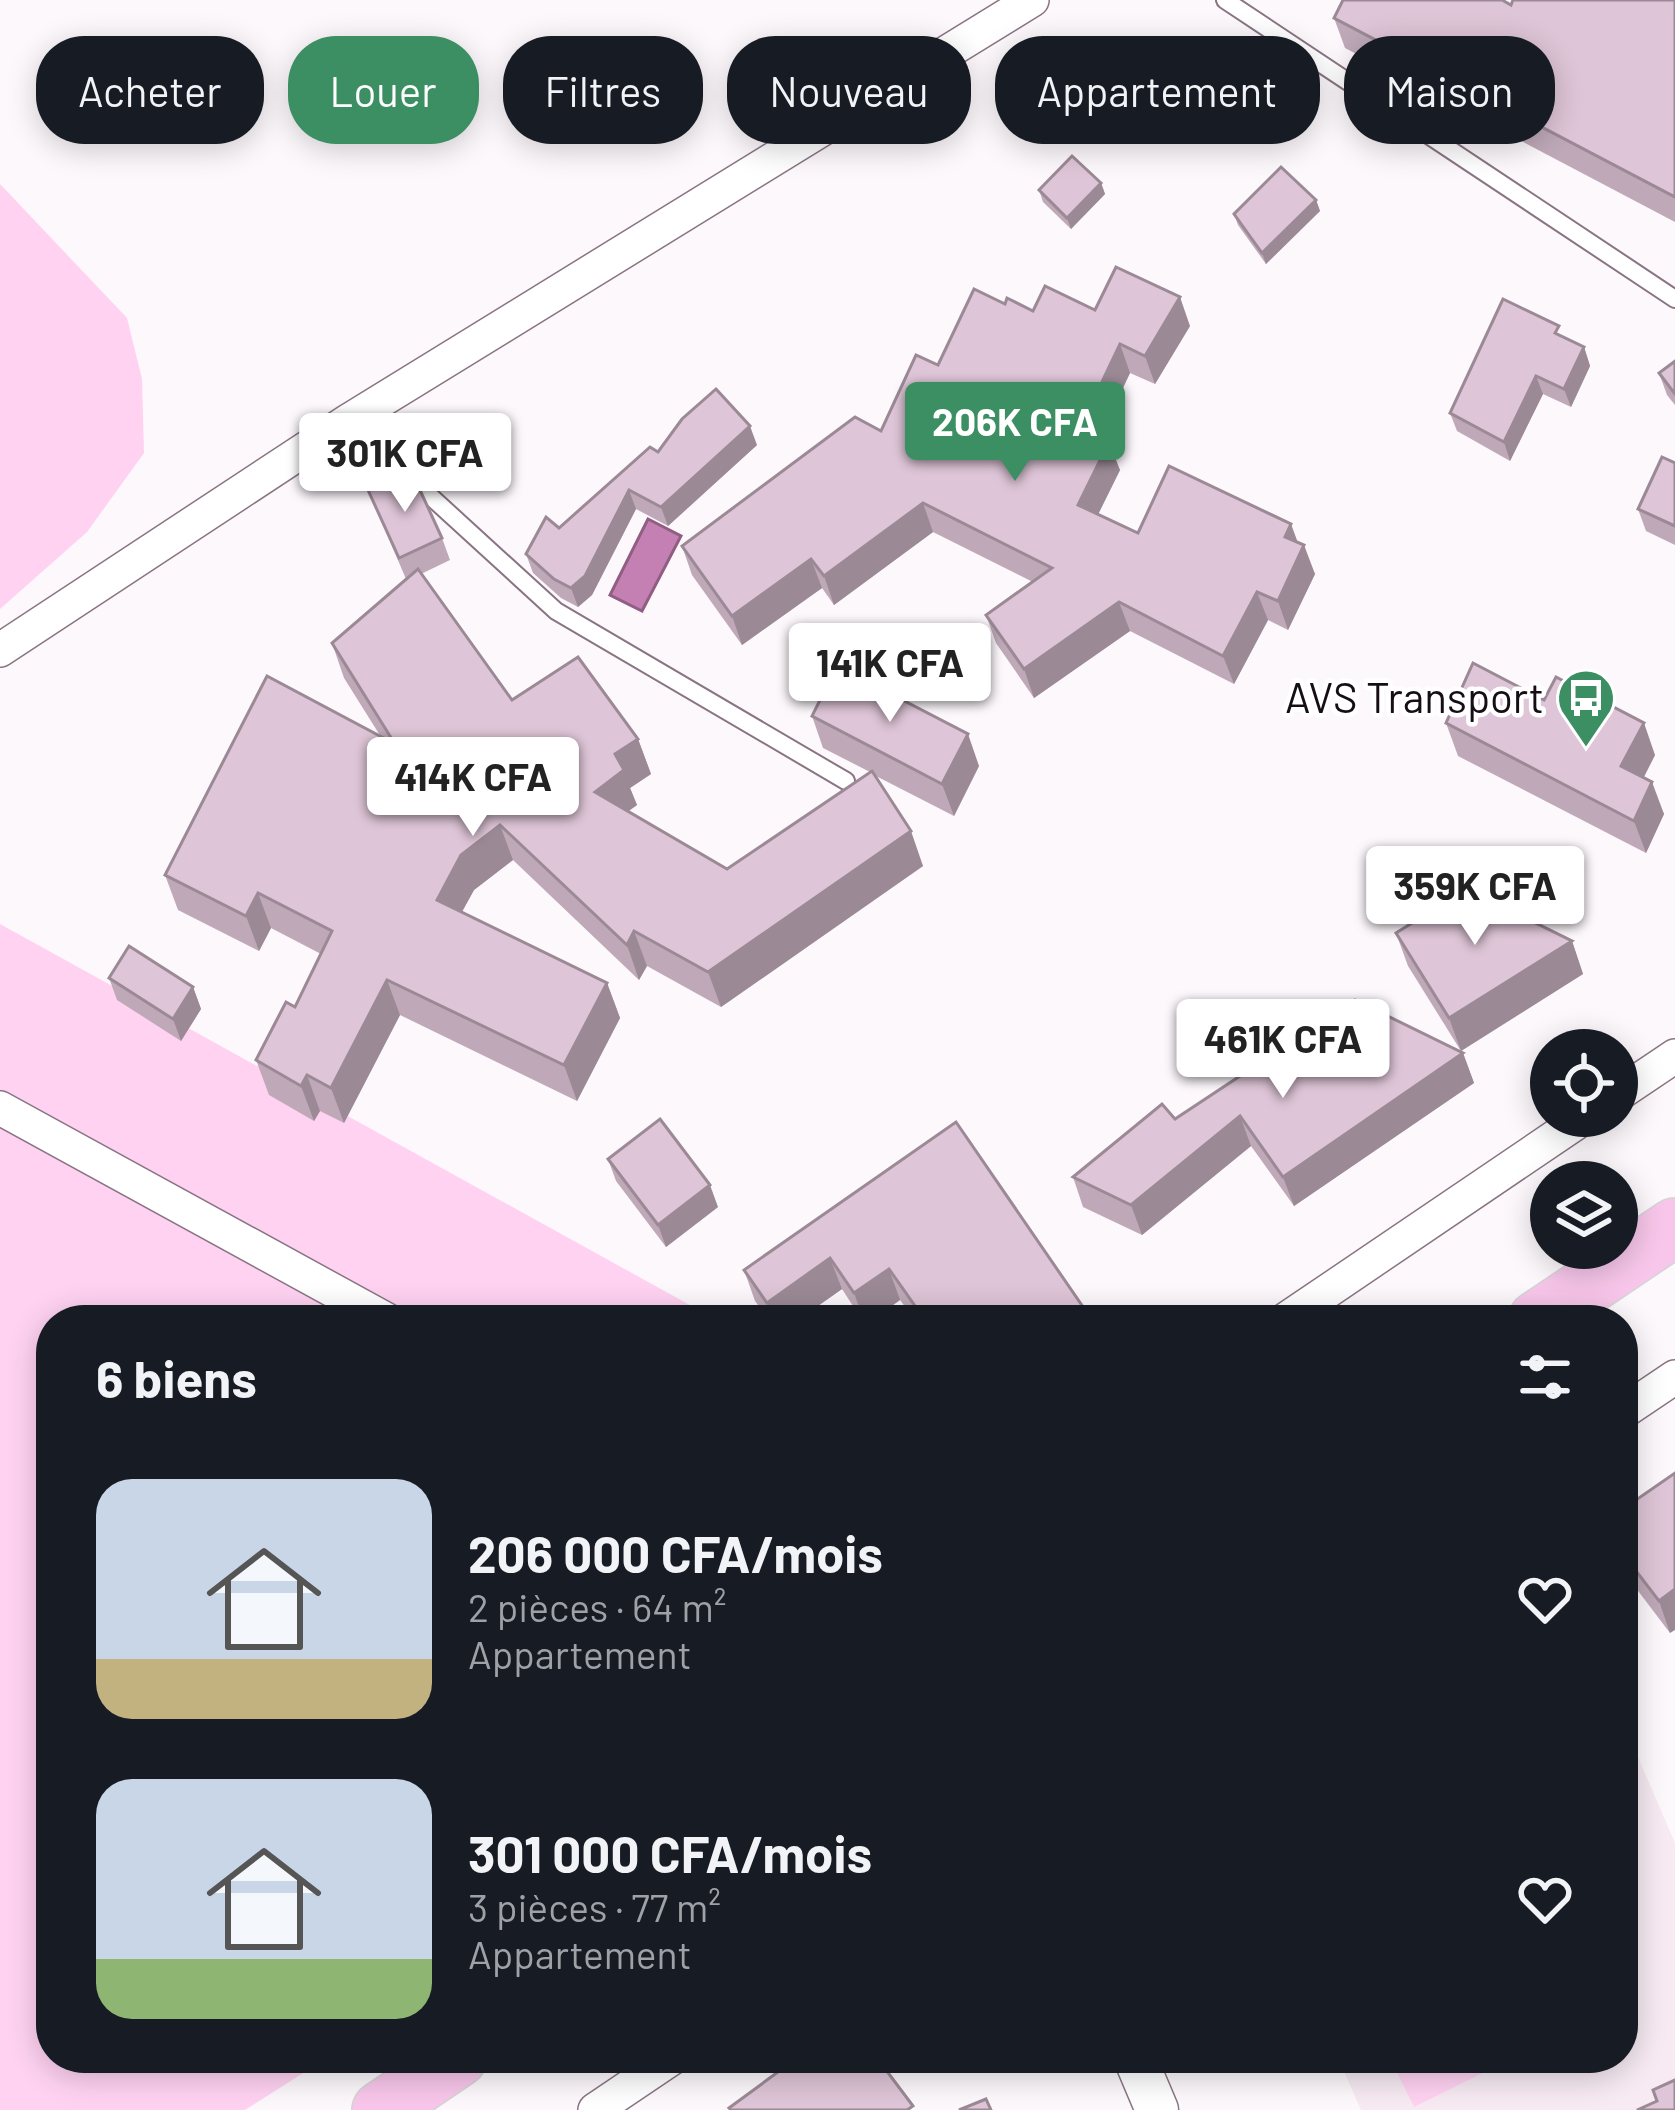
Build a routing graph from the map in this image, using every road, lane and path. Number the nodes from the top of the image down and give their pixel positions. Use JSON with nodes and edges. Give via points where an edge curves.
{"nodes":[{"id":1,"x":1032,"y":0,"type":"edge"},
{"id":2,"x":1225,"y":0,"type":"edge"},
{"id":3,"x":1675,"y":299,"type":"edge"},
{"id":4,"x":348,"y":422,"type":"junction"},
{"id":5,"x":0,"y":650,"type":"edge"},
{"id":6,"x":846,"y":781,"type":"dead end"},
{"id":7,"x":1675,"y":1056,"type":"edge"},
{"id":8,"x":1638,"y":1081,"type":"edge"},
{"id":9,"x":0,"y":1108,"type":"edge"},
{"id":10,"x":1555,"y":1137,"type":"edge"},
{"id":11,"x":1675,"y":1227,"type":"edge"},
{"id":12,"x":361,"y":1305,"type":"edge"},
{"id":13,"x":1307,"y":1305,"type":"edge"},
{"id":14,"x":1559,"y":1305,"type":"edge"},
{"id":15,"x":1675,"y":1377,"type":"edge"},
{"id":16,"x":1638,"y":1402,"type":"edge"},
{"id":17,"x":436,"y":2073,"type":"edge"},
{"id":18,"x":650,"y":2073,"type":"edge"},
{"id":19,"x":1141,"y":2073,"type":"edge"},
{"id":20,"x":381,"y":2110,"type":"edge"},
{"id":21,"x":596,"y":2110,"type":"edge"},
{"id":22,"x":1157,"y":2110,"type":"edge"}],
"edges":[{"from":1,"to":4,"type":"street"},
{"from":2,"to":3,"type":"lane"},
{"from":4,"to":5,"type":"street"},
{"from":4,"to":6,"type":"lane","via":[[556,611]]},
{"from":7,"to":8,"type":"street"},
{"from":9,"to":12,"type":"street"},
{"from":10,"to":13,"type":"street"},
{"from":11,"to":14,"type":"highway"},
{"from":15,"to":16,"type":"street"},
{"from":17,"to":20,"type":"highway"},
{"from":18,"to":21,"type":"street"},
{"from":19,"to":22,"type":"street"}]}
